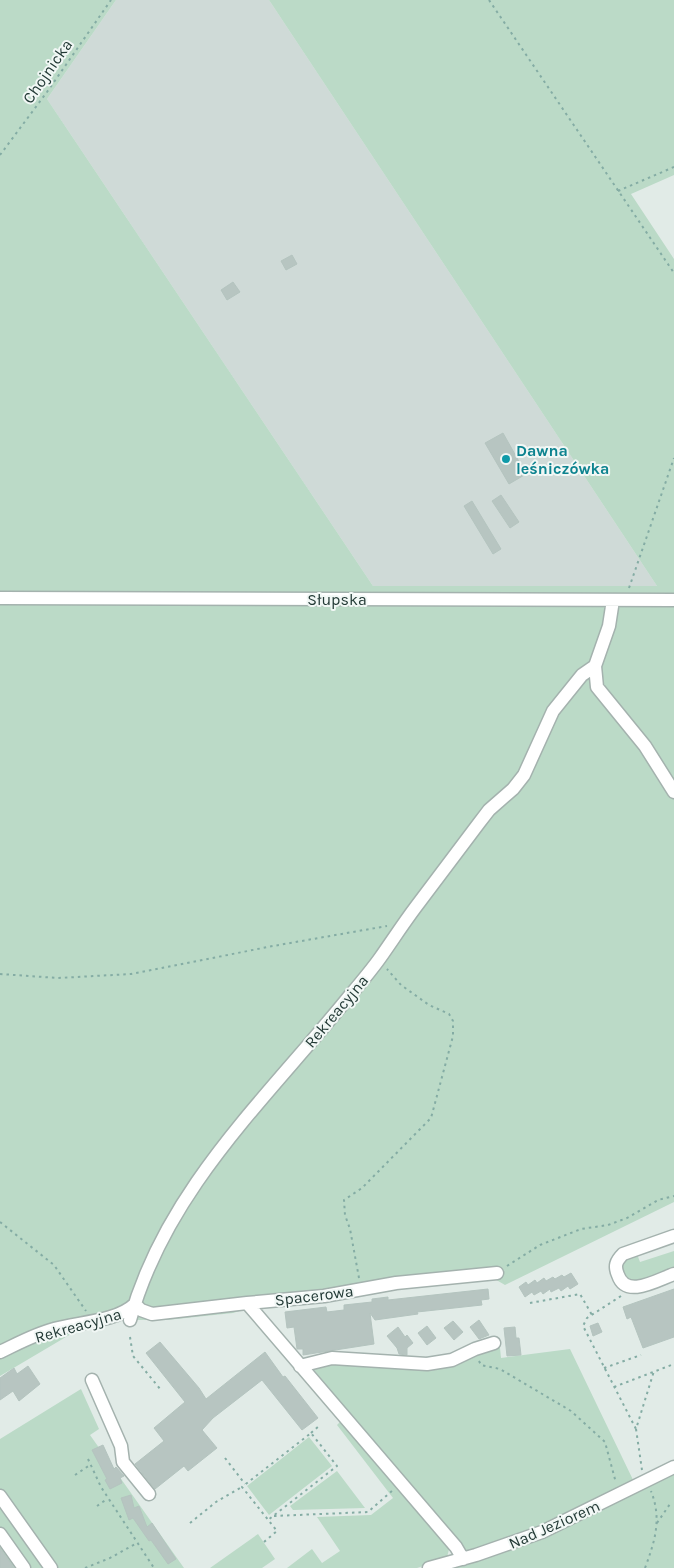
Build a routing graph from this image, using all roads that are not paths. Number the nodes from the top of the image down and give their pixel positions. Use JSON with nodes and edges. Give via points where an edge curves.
{"nodes":[{"id":1,"x":0,"y":598,"type":"edge"},
{"id":2,"x":613,"y":600,"type":"junction"},
{"id":3,"x":674,"y":600,"type":"edge"},
{"id":4,"x":594,"y":666,"type":"junction"},
{"id":5,"x":674,"y":792,"type":"edge"},
{"id":6,"x":674,"y":1236,"type":"edge"},
{"id":7,"x":497,"y":1272,"type":"road end"},
{"id":8,"x":674,"y":1274,"type":"edge"},
{"id":9,"x":247,"y":1302,"type":"junction"},
{"id":10,"x":135,"y":1304,"type":"junction"},
{"id":11,"x":130,"y":1320,"type":"dead end"},
{"id":12,"x":494,"y":1344,"type":"dead end"},
{"id":13,"x":0,"y":1352,"type":"edge"},
{"id":14,"x":300,"y":1366,"type":"junction"},
{"id":15,"x":92,"y":1380,"type":"dead end"},
{"id":16,"x":674,"y":1467,"type":"edge"},
{"id":17,"x":149,"y":1494,"type":"dead end"},
{"id":18,"x":2,"y":1504,"type":"edge"},
{"id":19,"x":0,"y":1534,"type":"edge"},
{"id":20,"x":463,"y":1559,"type":"junction"},
{"id":21,"x":24,"y":1568,"type":"edge"},
{"id":22,"x":49,"y":1568,"type":"edge"},
{"id":23,"x":429,"y":1568,"type":"edge"}],
"edges":[{"from":1,"to":2,"type":"street","name":"Słupska"},
{"from":2,"to":3,"type":"street","name":"Słupska"},
{"from":2,"to":4,"type":"street","name":"Rekreacyjna","via":[[608,631]]},
{"from":4,"to":5,"type":"street","via":[[598,687],[645,746]]},
{"from":4,"to":10,"type":"street","name":"Rekreacyjna","via":[[582,674],[553,711],[524,775],[479,823],[346,1001],[190,1190],[159,1244]]},
{"from":6,"to":8,"type":"street","via":[[623,1254],[615,1268],[620,1282],[633,1288]]},
{"from":7,"to":9,"type":"street","name":"Spacerowa","via":[[396,1283],[324,1296]]},
{"from":9,"to":10,"type":"street","name":"Spacerowa","via":[[152,1314]]},
{"from":9,"to":14,"type":"street"},
{"from":10,"to":11,"type":"street"},
{"from":10,"to":13,"type":"street","name":"Rekreacyjna","via":[[124,1312],[52,1330]]},
{"from":12,"to":14,"type":"street","via":[[434,1364],[332,1358]]},
{"from":14,"to":20,"type":"street"},
{"from":15,"to":17,"type":"street","via":[[121,1446],[122,1462]]},
{"from":16,"to":20,"type":"street","name":"Nad Jeziorem","via":[[542,1532]]},
{"from":18,"to":22,"type":"street"},
{"from":19,"to":21,"type":"street"},
{"from":20,"to":23,"type":"street","name":"Nad Jeziorem"}]}
